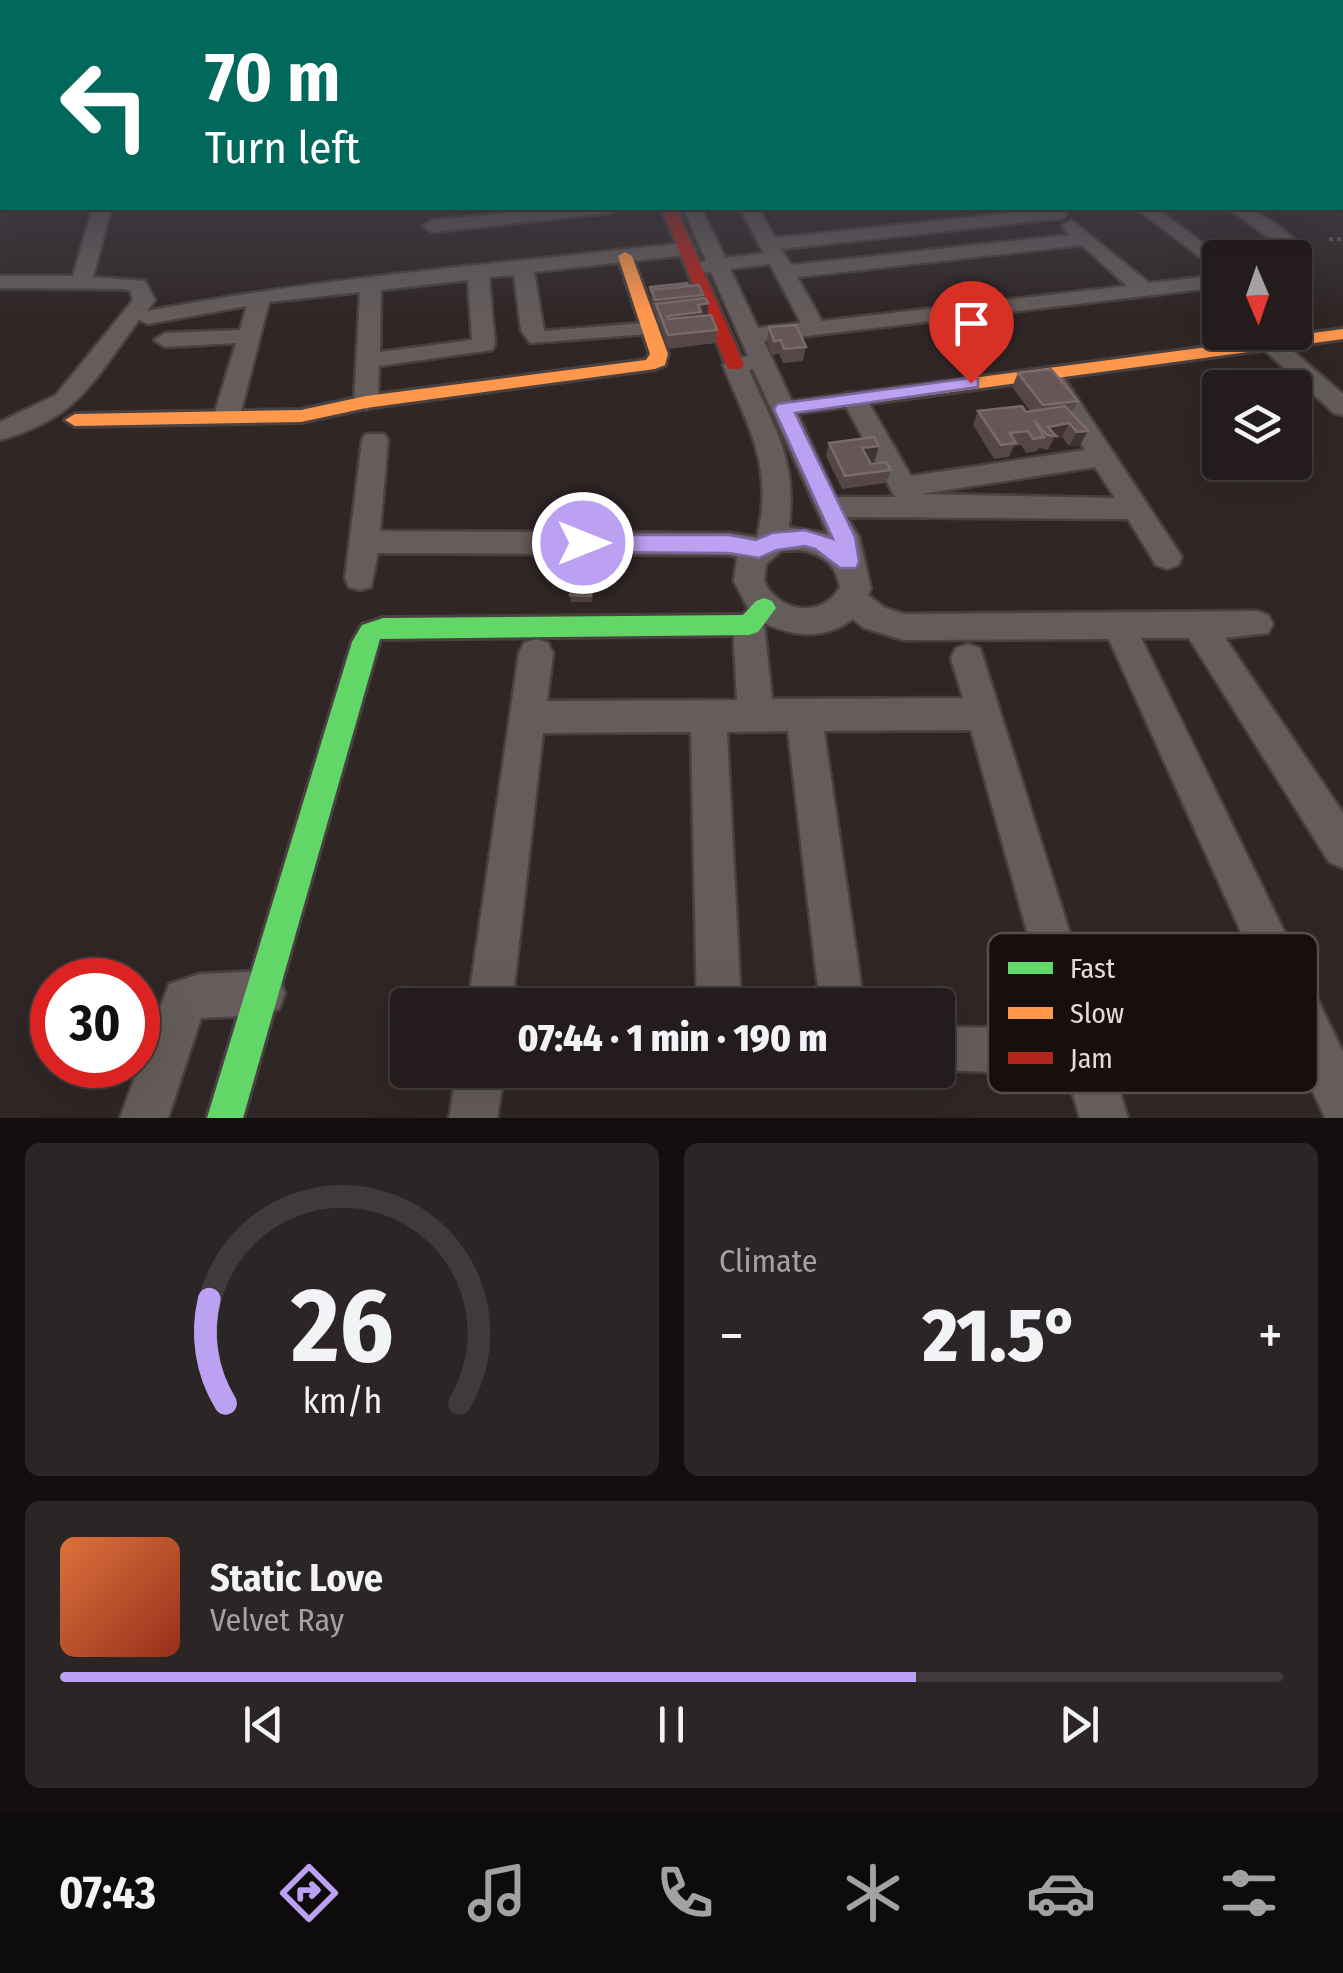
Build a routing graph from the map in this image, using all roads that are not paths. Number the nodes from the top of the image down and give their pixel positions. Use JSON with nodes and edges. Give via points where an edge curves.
{"nodes":[{"id":1,"x":101,"y":210,"type":"edge"},
{"id":2,"x":670,"y":210,"type":"edge"},
{"id":3,"x":692,"y":210,"type":"edge"},
{"id":4,"x":750,"y":210,"type":"edge"},
{"id":5,"x":1148,"y":210,"type":"edge"},
{"id":6,"x":1241,"y":210,"type":"edge"},
{"id":7,"x":556,"y":211,"type":"edge"},
{"id":8,"x":1053,"y":211,"type":"edge"},
{"id":9,"x":432,"y":226,"type":"dead end"},
{"id":10,"x":915,"y":228,"type":"junction"},
{"id":11,"x":1086,"y":239,"type":"junction"},
{"id":12,"x":1284,"y":240,"type":"edge"},
{"id":13,"x":1202,"y":252,"type":"edge"},
{"id":14,"x":938,"y":255,"type":"junction"},
{"id":15,"x":626,"y":256,"type":"junction"},
{"id":16,"x":777,"y":258,"type":"junction"},
{"id":17,"x":699,"y":260,"type":"junction"},
{"id":18,"x":523,"y":268,"type":"junction"},
{"id":19,"x":478,"y":273,"type":"junction"},
{"id":20,"x":0,"y":282,"type":"edge"},
{"id":21,"x":81,"y":283,"type":"junction"},
{"id":22,"x":1202,"y":283,"type":"edge"},
{"id":23,"x":370,"y":284,"type":"junction"},
{"id":24,"x":1144,"y":290,"type":"junction"},
{"id":25,"x":260,"y":297,"type":"junction"},
{"id":26,"x":148,"y":317,"type":"dead end"},
{"id":27,"x":648,"y":327,"type":"junction"},
{"id":28,"x":815,"y":328,"type":"junction"},
{"id":29,"x":1343,"y":334,"type":"edge"},
{"id":30,"x":250,"y":336,"type":"junction"},
{"id":31,"x":1312,"y":338,"type":"edge"},
{"id":32,"x":165,"y":340,"type":"dead end"},
{"id":33,"x":1225,"y":350,"type":"edge"},
{"id":34,"x":1278,"y":350,"type":"edge"},
{"id":35,"x":749,"y":354,"type":"junction"},
{"id":36,"x":368,"y":361,"type":"junction"},
{"id":37,"x":1049,"y":373,"type":"junction"},
{"id":38,"x":854,"y":399,"type":"junction"},
{"id":39,"x":366,"y":402,"type":"junction"},
{"id":40,"x":1343,"y":407,"type":"edge"},
{"id":41,"x":784,"y":409,"type":"junction"},
{"id":42,"x":227,"y":416,"type":"junction"},
{"id":43,"x":75,"y":420,"type":"dead end"},
{"id":44,"x":0,"y":430,"type":"edge"},
{"id":45,"x":375,"y":440,"type":"dead end"},
{"id":46,"x":1104,"y":456,"type":"junction"},
{"id":47,"x":909,"y":497,"type":"junction"},
{"id":48,"x":826,"y":507,"type":"junction"},
{"id":49,"x":1138,"y":509,"type":"junction"},
{"id":50,"x":364,"y":542,"type":"junction"},
{"id":51,"x":766,"y":546,"type":"junction"},
{"id":52,"x":1168,"y":557,"type":"dead end"},
{"id":53,"x":848,"y":562,"type":"junction"},
{"id":54,"x":360,"y":578,"type":"dead end"},
{"id":55,"x":852,"y":600,"type":"junction"},
{"id":56,"x":756,"y":616,"type":"junction"},
{"id":57,"x":1257,"y":624,"type":"dead end"},
{"id":58,"x":1200,"y":627,"type":"junction"},
{"id":59,"x":1120,"y":628,"type":"junction"},
{"id":60,"x":536,"y":653,"type":"dead end"},
{"id":61,"x":968,"y":658,"type":"dead end"},
{"id":62,"x":708,"y":714,"type":"junction"},
{"id":63,"x":756,"y":714,"type":"junction"},
{"id":64,"x":984,"y":714,"type":"junction"},
{"id":65,"x":804,"y":716,"type":"junction"},
{"id":66,"x":530,"y":717,"type":"junction"},
{"id":67,"x":1343,"y":848,"type":"edge"},
{"id":68,"x":1049,"y":933,"type":"edge"},
{"id":69,"x":1267,"y":933,"type":"edge"},
{"id":70,"x":492,"y":988,"type":"edge"},
{"id":71,"x":718,"y":988,"type":"edge"},
{"id":72,"x":840,"y":988,"type":"edge"},
{"id":73,"x":263,"y":993,"type":"junction"},
{"id":74,"x":1318,"y":1040,"type":"edge"},
{"id":75,"x":955,"y":1050,"type":"edge"},
{"id":76,"x":988,"y":1050,"type":"edge"},
{"id":77,"x":1336,"y":1077,"type":"edge"},
{"id":78,"x":478,"y":1088,"type":"edge"},
{"id":79,"x":1097,"y":1093,"type":"edge"},
{"id":80,"x":144,"y":1118,"type":"edge"},
{"id":81,"x":225,"y":1118,"type":"edge"},
{"id":82,"x":474,"y":1118,"type":"edge"},
{"id":83,"x":1104,"y":1118,"type":"edge"}],
"edges":[{"from":1,"to":21,"type":"street"},
{"from":2,"to":17,"type":"street"},
{"from":3,"to":17,"type":"street"},
{"from":4,"to":16,"type":"street"},
{"from":5,"to":13,"type":"street"},
{"from":6,"to":12,"type":"street"},
{"from":7,"to":9,"type":"street"},
{"from":8,"to":10,"type":"street"},
{"from":8,"to":11,"type":"street"},
{"from":10,"to":14,"type":"street"},
{"from":10,"to":16,"type":"street"},
{"from":11,"to":14,"type":"street"},
{"from":11,"to":24,"type":"street"},
{"from":14,"to":16,"type":"street"},
{"from":15,"to":17,"type":"street"},
{"from":15,"to":18,"type":"street"},
{"from":15,"to":27,"type":"street"},
{"from":16,"to":17,"type":"street"},
{"from":16,"to":28,"type":"street"},
{"from":17,"to":35,"type":"street"},
{"from":17,"to":35,"type":"street"},
{"from":18,"to":19,"type":"street"},
{"from":18,"to":27,"type":"street","via":[[538,338]]},
{"from":19,"to":23,"type":"street"},
{"from":19,"to":36,"type":"street","via":[[484,345]]},
{"from":20,"to":21,"type":"street"},
{"from":21,"to":44,"type":"street","via":[[138,285],[144,300],[65,400]]},
{"from":22,"to":24,"type":"street"},
{"from":23,"to":25,"type":"street"},
{"from":23,"to":36,"type":"street"},
{"from":24,"to":28,"type":"street"},
{"from":25,"to":26,"type":"street"},
{"from":25,"to":30,"type":"street"},
{"from":27,"to":39,"type":"street","via":[[660,354],[649,365]]},
{"from":28,"to":35,"type":"street"},
{"from":29,"to":31,"type":"street"},
{"from":30,"to":32,"type":"street"},
{"from":30,"to":42,"type":"street"},
{"from":33,"to":37,"type":"street"},
{"from":34,"to":40,"type":"street"},
{"from":35,"to":41,"type":"street"},
{"from":35,"to":51,"type":"street","via":[[779,493]]},
{"from":36,"to":39,"type":"street"},
{"from":37,"to":38,"type":"street"},
{"from":37,"to":46,"type":"street"},
{"from":38,"to":41,"type":"street"},
{"from":38,"to":47,"type":"street"},
{"from":39,"to":42,"type":"street","via":[[301,416]]},
{"from":41,"to":48,"type":"street"},
{"from":42,"to":43,"type":"street"},
{"from":45,"to":50,"type":"street"},
{"from":46,"to":47,"type":"street"},
{"from":46,"to":49,"type":"street"},
{"from":47,"to":48,"type":"street"},
{"from":47,"to":49,"type":"street"},
{"from":48,"to":53,"type":"street","via":[[844,537]]},
{"from":49,"to":52,"type":"street"},
{"from":50,"to":51,"type":"street"},
{"from":50,"to":54,"type":"street"},
{"from":51,"to":53,"type":"street","via":[[788,538],[822,542]]},
{"from":51,"to":56,"type":"street","via":[[747,571]]},
{"from":53,"to":55,"type":"street"},
{"from":55,"to":56,"type":"street","via":[[830,619],[814,622]]},
{"from":55,"to":59,"type":"street","via":[[875,620],[904,627]]},
{"from":56,"to":63,"type":"street"},
{"from":56,"to":73,"type":"street","via":[[371,632]]},
{"from":57,"to":58,"type":"street"},
{"from":58,"to":59,"type":"street"},
{"from":58,"to":67,"type":"street"},
{"from":59,"to":69,"type":"street"},
{"from":60,"to":66,"type":"street"},
{"from":61,"to":64,"type":"street"},
{"from":62,"to":63,"type":"street"},
{"from":62,"to":66,"type":"street"},
{"from":62,"to":71,"type":"street"},
{"from":63,"to":65,"type":"street"},
{"from":64,"to":65,"type":"street"},
{"from":64,"to":68,"type":"street"},
{"from":65,"to":72,"type":"street"},
{"from":66,"to":70,"type":"street"},
{"from":73,"to":80,"type":"street","via":[[185,1000]]},
{"from":73,"to":81,"type":"street"},
{"from":74,"to":77,"type":"street"},
{"from":75,"to":76,"type":"street"},
{"from":78,"to":82,"type":"street"},
{"from":79,"to":83,"type":"street"}]}
